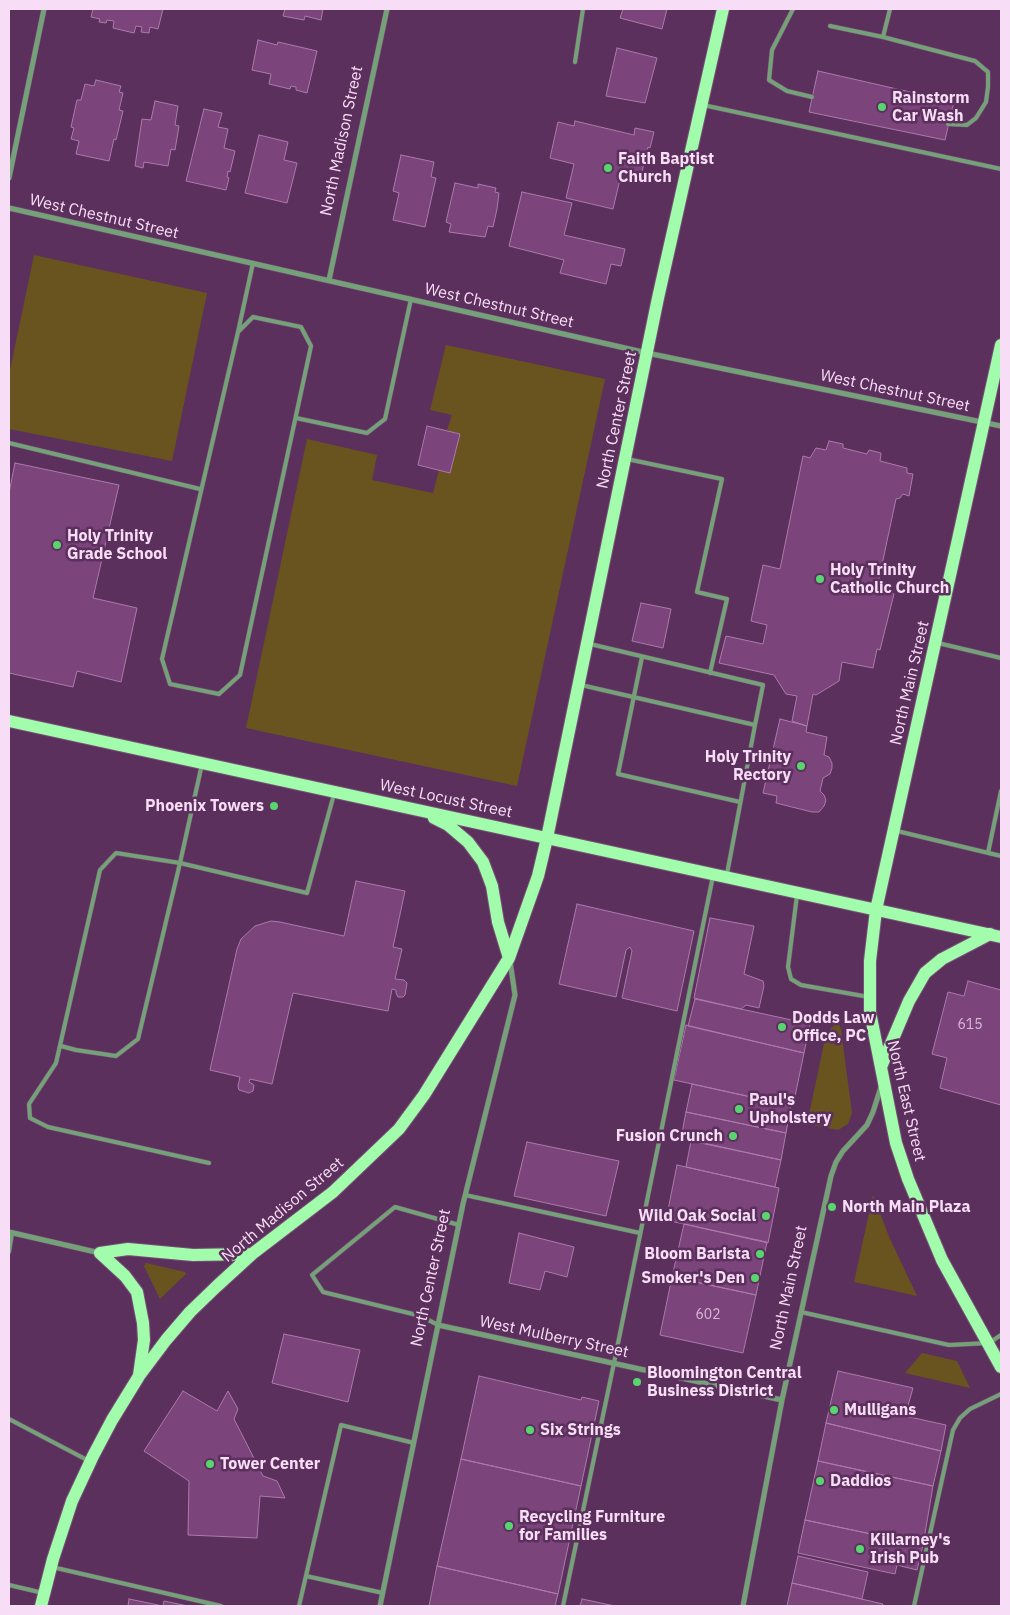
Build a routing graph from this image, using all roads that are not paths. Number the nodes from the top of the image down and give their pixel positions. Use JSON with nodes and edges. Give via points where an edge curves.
{"nodes":[{"id":1,"x":44,"y":9,"type":"edge"},
{"id":2,"x":387,"y":9,"type":"edge"},
{"id":3,"x":583,"y":9,"type":"edge"},
{"id":4,"x":723,"y":9,"type":"edge"},
{"id":5,"x":793,"y":9,"type":"edge"},
{"id":6,"x":890,"y":9,"type":"edge"},
{"id":7,"x":830,"y":26,"type":"dead end"},
{"id":8,"x":883,"y":37,"type":"junction"},
{"id":9,"x":575,"y":62,"type":"dead end"},
{"id":10,"x":812,"y":97,"type":"dead end"},
{"id":11,"x":701,"y":104,"type":"junction"},
{"id":12,"x":948,"y":124,"type":"dead end"},
{"id":13,"x":1001,"y":169,"type":"edge"},
{"id":14,"x":9,"y":178,"type":"edge"},
{"id":15,"x":9,"y":208,"type":"edge"},
{"id":16,"x":253,"y":263,"type":"junction"},
{"id":17,"x":329,"y":280,"type":"junction"},
{"id":18,"x":411,"y":299,"type":"junction"},
{"id":19,"x":238,"y":332,"type":"junction"},
{"id":20,"x":1001,"y":346,"type":"edge"},
{"id":21,"x":647,"y":353,"type":"junction"},
{"id":22,"x":296,"y":418,"type":"junction"},
{"id":23,"x":985,"y":422,"type":"junction"},
{"id":24,"x":1001,"y":426,"type":"edge"},
{"id":25,"x":9,"y":443,"type":"edge"},
{"id":26,"x":625,"y":459,"type":"junction"},
{"id":27,"x":200,"y":489,"type":"junction"},
{"id":28,"x":936,"y":643,"type":"junction"},
{"id":29,"x":587,"y":644,"type":"junction"},
{"id":30,"x":642,"y":657,"type":"junction"},
{"id":31,"x":1001,"y":658,"type":"edge"},
{"id":32,"x":710,"y":673,"type":"junction"},
{"id":33,"x":579,"y":685,"type":"junction"},
{"id":34,"x":634,"y":698,"type":"junction"},
{"id":35,"x":9,"y":721,"type":"edge"},
{"id":36,"x":755,"y":725,"type":"junction"},
{"id":37,"x":203,"y":763,"type":"junction"},
{"id":38,"x":1001,"y":791,"type":"edge"},
{"id":39,"x":335,"y":792,"type":"junction"},
{"id":40,"x":740,"y":802,"type":"junction"},
{"id":41,"x":421,"y":811,"type":"junction"},
{"id":42,"x":894,"y":830,"type":"junction"},
{"id":43,"x":547,"y":838,"type":"junction"},
{"id":44,"x":988,"y":853,"type":"junction"},
{"id":45,"x":1001,"y":856,"type":"edge"},
{"id":46,"x":180,"y":863,"type":"junction"},
{"id":47,"x":713,"y":874,"type":"junction"},
{"id":48,"x":726,"y":877,"type":"junction"},
{"id":49,"x":798,"y":892,"type":"junction"},
{"id":50,"x":876,"y":910,"type":"junction"},
{"id":51,"x":996,"y":936,"type":"edge"},
{"id":52,"x":509,"y":958,"type":"junction"},
{"id":53,"x":870,"y":998,"type":"junction"},
{"id":54,"x":61,"y":1046,"type":"junction"},
{"id":55,"x":881,"y":1067,"type":"junction"},
{"id":56,"x":884,"y":1080,"type":"junction"},
{"id":57,"x":209,"y":1164,"type":"dead end"},
{"id":58,"x":465,"y":1195,"type":"junction"},
{"id":59,"x":458,"y":1225,"type":"junction"},
{"id":60,"x":11,"y":1233,"type":"edge"},
{"id":61,"x":640,"y":1234,"type":"junction"},
{"id":62,"x":9,"y":1252,"type":"edge"},
{"id":63,"x":100,"y":1253,"type":"junction"},
{"id":64,"x":252,"y":1254,"type":"junction"},
{"id":65,"x":801,"y":1312,"type":"junction"},
{"id":66,"x":438,"y":1325,"type":"junction"},
{"id":67,"x":1001,"y":1335,"type":"edge"},
{"id":68,"x":989,"y":1343,"type":"junction"},
{"id":69,"x":614,"y":1363,"type":"junction"},
{"id":70,"x":1001,"y":1367,"type":"edge"},
{"id":71,"x":139,"y":1376,"type":"junction"},
{"id":72,"x":1001,"y":1394,"type":"edge"},
{"id":73,"x":782,"y":1400,"type":"junction"},
{"id":74,"x":9,"y":1419,"type":"edge"},
{"id":75,"x":414,"y":1443,"type":"junction"},
{"id":76,"x":90,"y":1462,"type":"junction"},
{"id":77,"x":51,"y":1567,"type":"junction"},
{"id":78,"x":306,"y":1576,"type":"junction"},
{"id":79,"x":9,"y":1585,"type":"edge"},
{"id":80,"x":383,"y":1593,"type":"junction"},
{"id":81,"x":43,"y":1600,"type":"edge"},
{"id":82,"x":221,"y":1606,"type":"edge"},
{"id":83,"x":299,"y":1606,"type":"edge"},
{"id":84,"x":380,"y":1606,"type":"edge"},
{"id":85,"x":563,"y":1606,"type":"edge"},
{"id":86,"x":743,"y":1606,"type":"edge"},
{"id":87,"x":914,"y":1606,"type":"edge"}],
"edges":[{"from":1,"to":14,"type":"street"},
{"from":2,"to":17,"type":"street","name":"North Madison Street"},
{"from":3,"to":9,"type":"lane"},
{"from":4,"to":11,"type":"main road","name":"North Center Street"},
{"from":5,"to":10,"type":"lane","via":[[772,50],[769,80],[787,91]]},
{"from":6,"to":8,"type":"lane"},
{"from":7,"to":8,"type":"lane"},
{"from":8,"to":12,"type":"lane","via":[[975,60],[988,72],[986,102],[976,118],[967,125]]},
{"from":11,"to":13,"type":"lane"},
{"from":11,"to":21,"type":"main road","name":"North Center Street"},
{"from":15,"to":16,"type":"street","name":"West Chestnut Street"},
{"from":16,"to":17,"type":"street","name":"West Chestnut Street"},
{"from":16,"to":19,"type":"lane"},
{"from":17,"to":18,"type":"street","name":"West Chestnut Street"},
{"from":18,"to":21,"type":"street","name":"West Chestnut Street"},
{"from":18,"to":22,"type":"lane","via":[[385,419],[367,433]]},
{"from":19,"to":22,"type":"lane","via":[[253,317],[301,327],[311,346]]},
{"from":19,"to":27,"type":"lane"},
{"from":20,"to":23,"type":"main road","name":"North Main Street"},
{"from":21,"to":23,"type":"street","name":"West Chestnut Street"},
{"from":21,"to":26,"type":"main road","name":"North Center Street"},
{"from":22,"to":27,"type":"lane","via":[[240,675],[219,694],[170,684],[162,659]]},
{"from":23,"to":24,"type":"street","name":"West Chestnut Street"},
{"from":23,"to":28,"type":"main road","name":"North Main Street"},
{"from":25,"to":27,"type":"lane"},
{"from":26,"to":29,"type":"main road","name":"North Center Street"},
{"from":26,"to":32,"type":"lane","via":[[722,479],[697,592],[727,599]]},
{"from":28,"to":31,"type":"lane"},
{"from":28,"to":42,"type":"main road","name":"North Main Street"},
{"from":29,"to":30,"type":"lane"},
{"from":29,"to":33,"type":"main road","name":"North Center Street"},
{"from":30,"to":32,"type":"lane"},
{"from":30,"to":34,"type":"lane"},
{"from":32,"to":36,"type":"lane","via":[[763,685]]},
{"from":33,"to":34,"type":"lane"},
{"from":33,"to":43,"type":"main road","name":"North Center Street"},
{"from":34,"to":36,"type":"lane"},
{"from":34,"to":40,"type":"lane","via":[[618,774]]},
{"from":35,"to":37,"type":"main road","name":"West Locust Street"},
{"from":36,"to":40,"type":"lane"},
{"from":37,"to":39,"type":"main road","name":"West Locust Street"},
{"from":37,"to":46,"type":"lane"},
{"from":38,"to":44,"type":"lane"},
{"from":39,"to":41,"type":"main road","name":"West Locust Street"},
{"from":39,"to":46,"type":"lane","via":[[307,893]]},
{"from":40,"to":48,"type":"lane"},
{"from":41,"to":43,"type":"main road","name":"West Locust Street"},
{"from":41,"to":52,"type":"main road","via":[[448,825],[468,842],[483,862]]},
{"from":42,"to":44,"type":"lane"},
{"from":42,"to":50,"type":"main road","name":"North Main Street"},
{"from":43,"to":47,"type":"main road","name":"West Locust Street"},
{"from":43,"to":52,"type":"main road","name":"North Madison Street","via":[[538,876]]},
{"from":44,"to":45,"type":"lane"},
{"from":46,"to":54,"type":"lane","via":[[138,1038],[116,1056]]},
{"from":46,"to":54,"type":"lane","via":[[116,853],[100,870]]},
{"from":47,"to":48,"type":"main road","name":"West Locust Street"},
{"from":47,"to":61,"type":"lane"},
{"from":48,"to":49,"type":"main road","name":"West Locust Street"},
{"from":49,"to":50,"type":"main road","name":"West Locust Street"},
{"from":49,"to":53,"type":"lane","via":[[788,967],[791,979],[801,985]]},
{"from":50,"to":51,"type":"main road","name":"West Locust Street"},
{"from":50,"to":53,"type":"main road","name":"North East Street","via":[[870,961]]},
{"from":51,"to":55,"type":"main road","via":[[942,959],[925,973],[908,1001]]},
{"from":52,"to":58,"type":"street","name":"North Center Street","via":[[515,995]]},
{"from":52,"to":64,"type":"main road","name":"North Madison Street","via":[[424,1095],[398,1129],[333,1192]]},
{"from":53,"to":55,"type":"main road","name":"North East Street"},
{"from":54,"to":57,"type":"lane","via":[[56,1063],[29,1104],[30,1118],[48,1127]]},
{"from":55,"to":56,"type":"main road","name":"North East Street"},
{"from":56,"to":65,"type":"street","name":"North Main Street","via":[[866,1125],[836,1162]]},
{"from":56,"to":68,"type":"main road","name":"North East Street","via":[[896,1143],[908,1180],[942,1260]]},
{"from":58,"to":59,"type":"street","name":"North Center Street"},
{"from":58,"to":61,"type":"lane"},
{"from":59,"to":66,"type":"street","name":"North Center Street"},
{"from":59,"to":66,"type":"lane","via":[[395,1207],[312,1275],[323,1292],[421,1316]]},
{"from":60,"to":62,"type":"lane"},
{"from":60,"to":63,"type":"street"},
{"from":61,"to":69,"type":"lane"},
{"from":63,"to":64,"type":"main road","via":[[128,1249],[193,1255]]},
{"from":63,"to":71,"type":"main road","via":[[137,1292],[144,1323]]},
{"from":64,"to":71,"type":"main road","name":"North Madison Street","via":[[190,1312]]},
{"from":65,"to":68,"type":"lane","via":[[949,1345]]},
{"from":65,"to":73,"type":"street","name":"North Main Street"},
{"from":66,"to":69,"type":"street","name":"West Mulberry Street"},
{"from":66,"to":75,"type":"street","name":"North Center Street"},
{"from":67,"to":68,"type":"lane"},
{"from":68,"to":70,"type":"main road","name":"North East Street"},
{"from":69,"to":73,"type":"street","name":"West Mulberry Street"},
{"from":69,"to":85,"type":"lane"},
{"from":71,"to":76,"type":"main road","name":"North Madison Street"},
{"from":72,"to":87,"type":"lane","via":[[970,1409],[953,1430]]},
{"from":73,"to":86,"type":"street","name":"North Main Street"},
{"from":74,"to":76,"type":"lane"},
{"from":75,"to":78,"type":"lane","via":[[341,1425]]},
{"from":75,"to":80,"type":"street","name":"North Center Street"},
{"from":76,"to":77,"type":"main road","name":"North Madison Street","via":[[72,1501]]},
{"from":77,"to":81,"type":"main road","name":"North Madison Street"},
{"from":77,"to":82,"type":"lane"},
{"from":78,"to":80,"type":"lane"},
{"from":78,"to":83,"type":"lane"},
{"from":79,"to":81,"type":"lane"},
{"from":80,"to":84,"type":"street","name":"North Center Street"}]}
